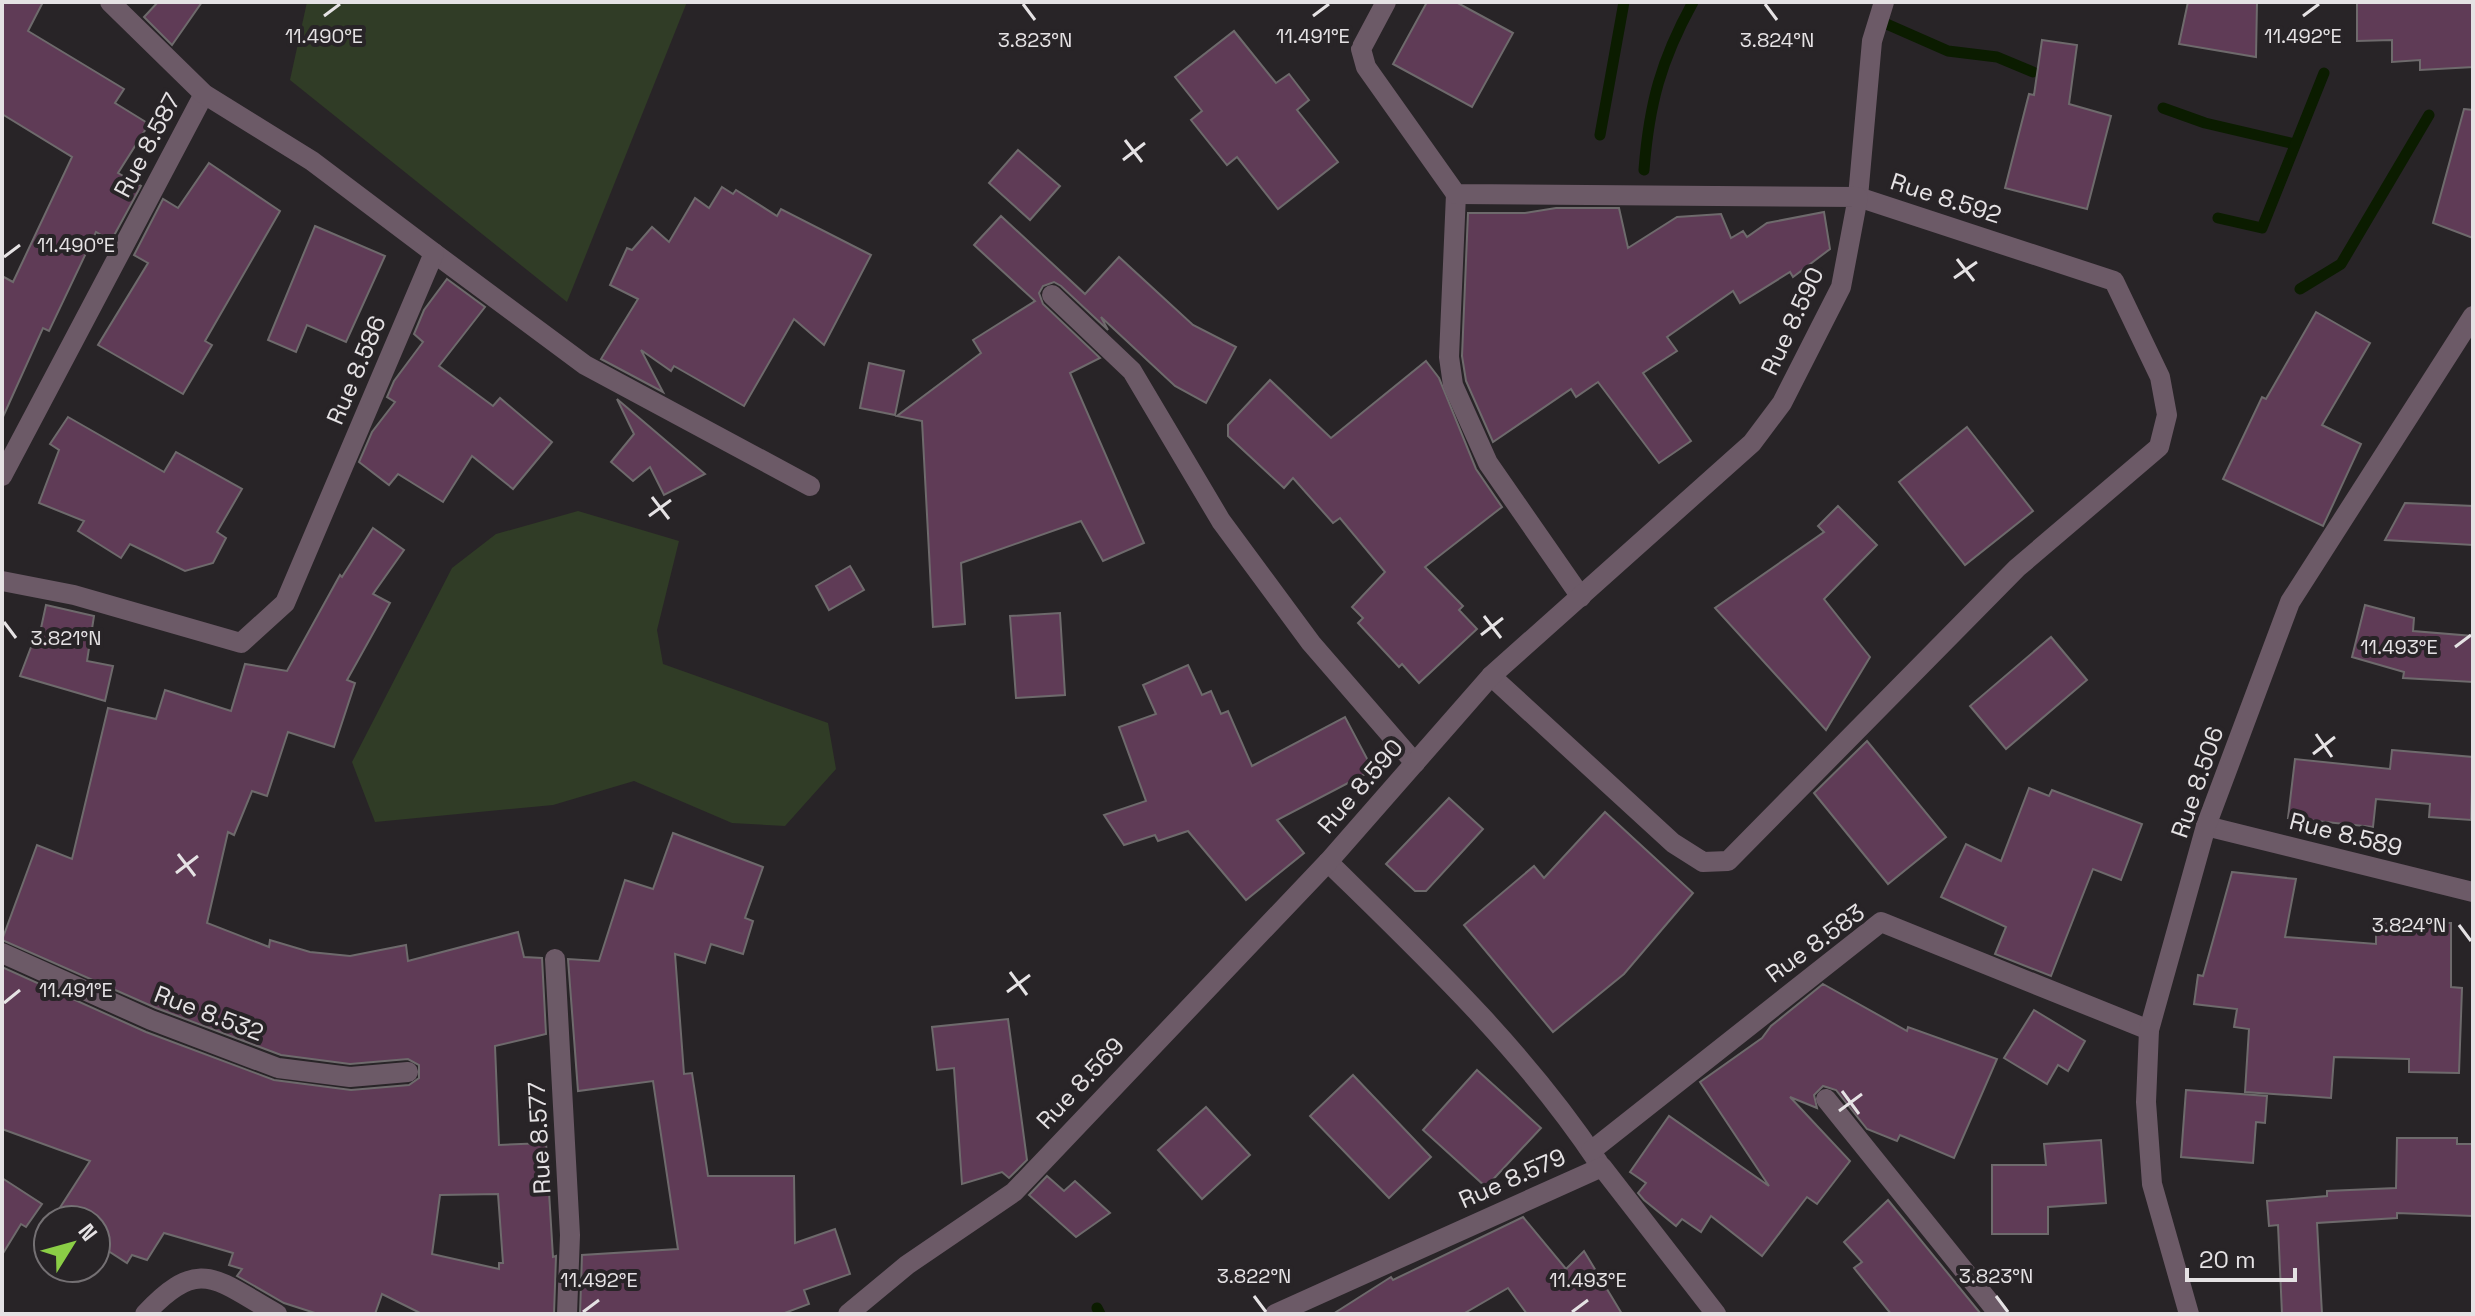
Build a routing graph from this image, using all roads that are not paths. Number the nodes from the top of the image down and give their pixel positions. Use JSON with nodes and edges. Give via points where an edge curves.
{"nodes":[{"id":1,"x":110,"y":2,"type":"edge"},
{"id":2,"x":1386,"y":2,"type":"edge"},
{"id":3,"x":1884,"y":2,"type":"edge"},
{"id":4,"x":204,"y":94,"type":"junction"},
{"id":5,"x":1456,"y":194,"type":"junction"},
{"id":6,"x":1858,"y":197,"type":"junction"},
{"id":7,"x":434,"y":253,"type":"junction"},
{"id":8,"x":1052,"y":295,"type":"dead end"},
{"id":9,"x":2473,"y":316,"type":"edge"},
{"id":10,"x":2,"y":476,"type":"edge"},
{"id":11,"x":810,"y":486,"type":"dead end"},
{"id":12,"x":2,"y":581,"type":"edge"},
{"id":13,"x":1581,"y":597,"type":"junction"},
{"id":14,"x":1491,"y":676,"type":"junction"},
{"id":15,"x":1415,"y":763,"type":"junction"},
{"id":16,"x":2206,"y":826,"type":"junction"},
{"id":17,"x":1328,"y":862,"type":"junction"},
{"id":18,"x":2473,"y":892,"type":"edge"},
{"id":19,"x":2,"y":953,"type":"edge"},
{"id":20,"x":555,"y":959,"type":"dead end"},
{"id":21,"x":2149,"y":1030,"type":"junction"},
{"id":22,"x":408,"y":1072,"type":"dead end"},
{"id":23,"x":1826,"y":1099,"type":"dead end"},
{"id":24,"x":1596,"y":1159,"type":"junction"},
{"id":25,"x":145,"y":1314,"type":"edge"},
{"id":26,"x":277,"y":1314,"type":"edge"},
{"id":27,"x":567,"y":1314,"type":"edge"},
{"id":28,"x":848,"y":1314,"type":"edge"},
{"id":29,"x":1275,"y":1314,"type":"edge"},
{"id":30,"x":1716,"y":1314,"type":"edge"},
{"id":31,"x":1999,"y":1314,"type":"edge"},
{"id":32,"x":2189,"y":1314,"type":"edge"}],
"edges":[{"from":1,"to":4,"type":"street"},
{"from":2,"to":5,"type":"street","via":[[1361,49],[1366,67]]},
{"from":3,"to":6,"type":"street","name":"Rue 8.592","via":[[1872,41]]},
{"from":4,"to":7,"type":"street","via":[[312,161]]},
{"from":4,"to":10,"type":"street","name":"Rue 8.587"},
{"from":5,"to":6,"type":"street"},
{"from":5,"to":13,"type":"street","via":[[1449,357],[1453,385],[1488,463]]},
{"from":6,"to":13,"type":"street","name":"Rue 8.590","via":[[1841,287],[1782,403],[1752,443]]},
{"from":6,"to":14,"type":"street","name":"Rue 8.592","via":[[2114,281],[2160,377],[2167,415],[2159,447],[2017,568],[1728,861],[1703,862],[1673,843]]},
{"from":7,"to":11,"type":"street","via":[[585,365]]},
{"from":7,"to":12,"type":"street","name":"Rue 8.586","via":[[285,603],[241,643],[74,595]]},
{"from":8,"to":15,"type":"street","via":[[1132,371],[1221,521],[1311,643]]},
{"from":9,"to":16,"type":"street","name":"Rue 8.506","via":[[2290,602]]},
{"from":13,"to":14,"type":"street","name":"Rue 8.590"},
{"from":14,"to":15,"type":"street","name":"Rue 8.590"},
{"from":15,"to":17,"type":"street","name":"Rue 8.590"},
{"from":16,"to":18,"type":"street","name":"Rue 8.589"},
{"from":16,"to":21,"type":"street","name":"Rue 8.506"},
{"from":17,"to":24,"type":"street","via":[[1459,991],[1523,1062]]},
{"from":17,"to":28,"type":"street","name":"Rue 8.569","via":[[1014,1192],[907,1265]]},
{"from":19,"to":22,"type":"street","name":"Rue 8.532","via":[[151,1020],[278,1068],[350,1077]]},
{"from":20,"to":27,"type":"street","name":"Rue 8.577","via":[[570,1235]]},
{"from":21,"to":24,"type":"street","name":"Rue 8.583","via":[[1881,922]]},
{"from":21,"to":32,"type":"street","name":"Rue 8.506","via":[[2146,1102],[2152,1184]]},
{"from":23,"to":31,"type":"street"},
{"from":24,"to":29,"type":"street","name":"Rue 8.579"},
{"from":24,"to":30,"type":"street","name":"Rue 8.579"},
{"from":25,"to":26,"type":"street","via":[[168,1289],[188,1278],[214,1279]]}]}
